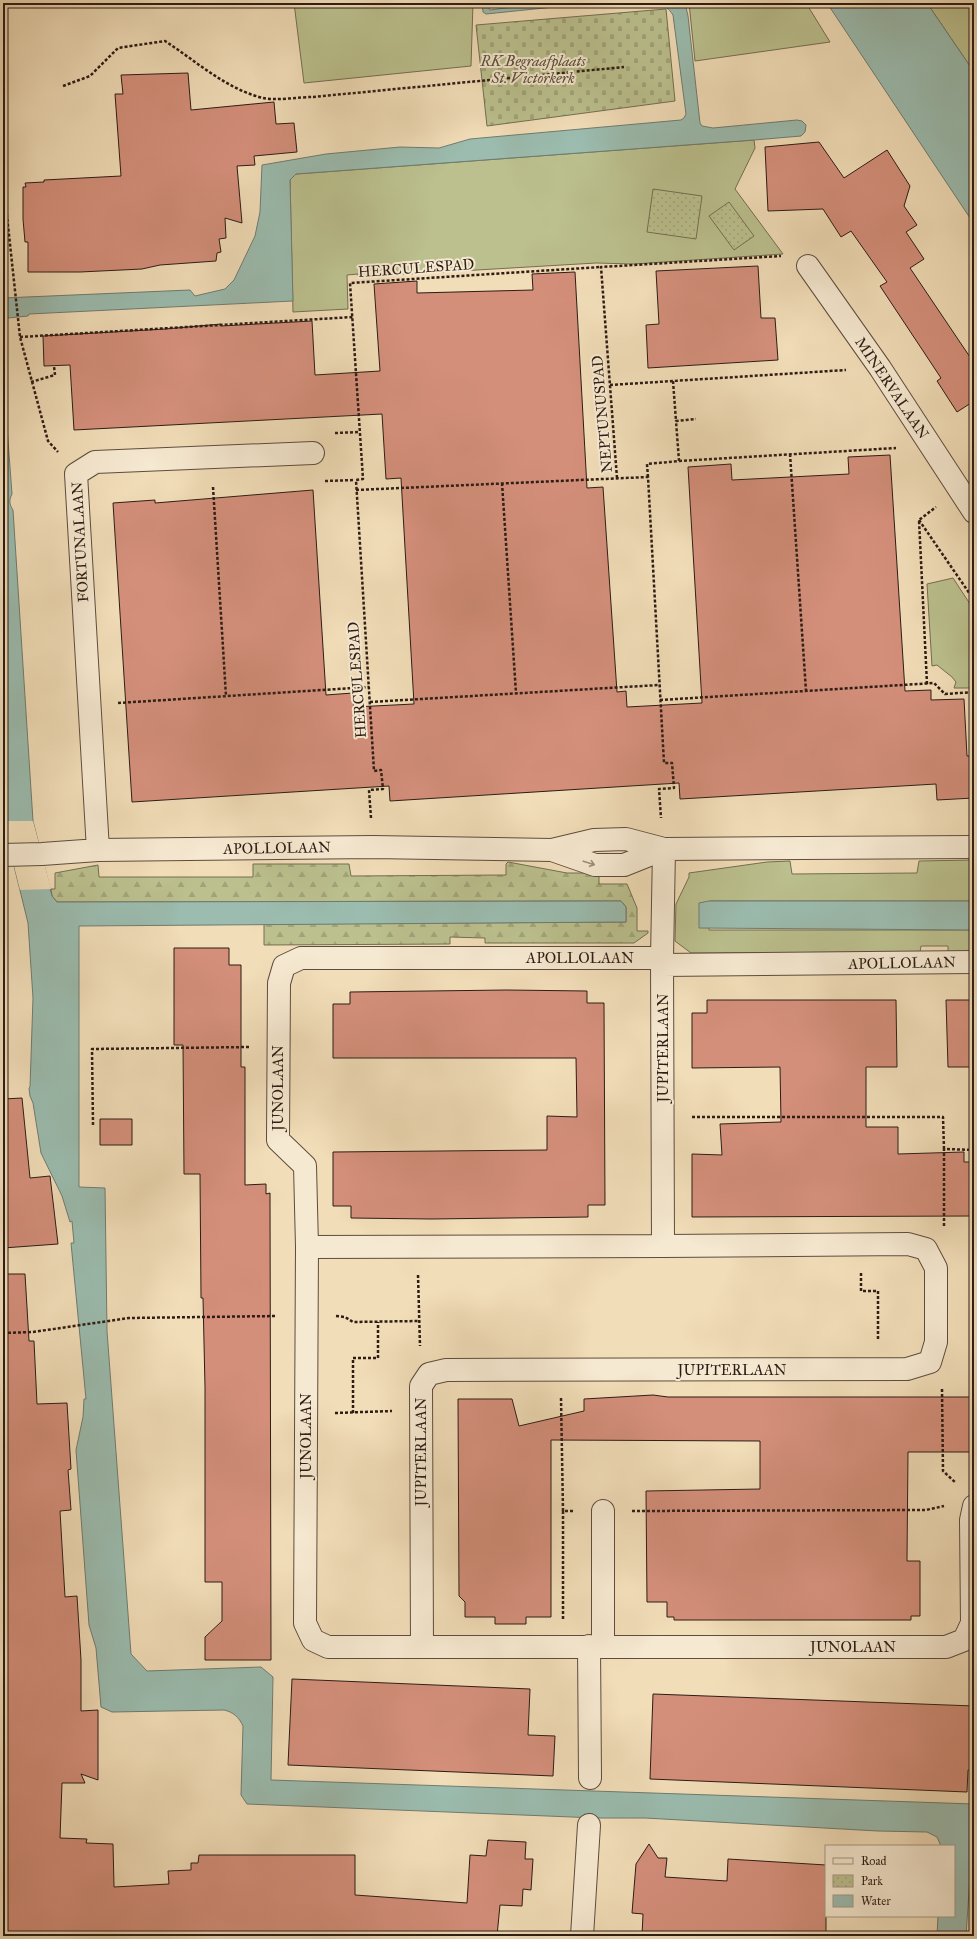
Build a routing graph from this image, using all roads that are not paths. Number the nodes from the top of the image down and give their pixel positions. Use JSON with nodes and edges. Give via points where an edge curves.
{"nodes":[{"id":1,"x":808,"y":266,"type":"road end"},
{"id":2,"x":314,"y":453,"type":"dead end"},
{"id":3,"x":974,"y":512,"type":"edge"},
{"id":4,"x":974,"y":847,"type":"edge"},
{"id":5,"x":664,"y":849,"type":"junction"},
{"id":6,"x":98,"y":850,"type":"junction"},
{"id":7,"x":7,"y":855,"type":"edge"},
{"id":8,"x":662,"y":961,"type":"junction"},
{"id":9,"x":974,"y":962,"type":"edge"},
{"id":10,"x":284,"y":966,"type":"joint"},
{"id":11,"x":663,"y":1246,"type":"junction"},
{"id":12,"x":307,"y":1247,"type":"junction"},
{"id":13,"x":974,"y":1506,"type":"edge"},
{"id":14,"x":603,"y":1511,"type":"road end"},
{"id":15,"x":596,"y":1646,"type":"junction"},
{"id":16,"x":422,"y":1647,"type":"junction"},
{"id":17,"x":590,"y":1778,"type":"dead end"},
{"id":18,"x":589,"y":1825,"type":"dead end"},
{"id":19,"x":582,"y":1936,"type":"edge"}],
"edges":[{"from":1,"to":3,"type":"street","name":"MINERVALAAN","via":[[880,368]]},
{"from":2,"to":6,"type":"street","name":"FORTUNALAAN","via":[[95,462],[76,474]]},
{"from":4,"to":5,"type":"street","name":"APOLLOLAAN"},
{"from":5,"to":6,"type":"street","name":"APOLLOLAAN","via":[[626,839],[594,840],[552,850],[372,847]]},
{"from":5,"to":8,"type":"street","name":"JUPITERLAAN"},
{"from":6,"to":7,"type":"street","name":"APOLLOLAAN"},
{"from":8,"to":9,"type":"street","name":"APOLLOLAAN"},
{"from":8,"to":10,"type":"street","name":"APOLLOLAAN","via":[[301,958]]},
{"from":8,"to":11,"type":"street","name":"JUPITERLAAN"},
{"from":10,"to":12,"type":"street","name":"JUNOLAAN","via":[[279,983],[278,1140],[305,1166]]},
{"from":11,"to":12,"type":"street"},
{"from":11,"to":16,"type":"street","name":"JUPITERLAAN","via":[[908,1244],[926,1249],[936,1268],[936,1342],[930,1362],[907,1369],[446,1370],[429,1374],[421,1386]]},
{"from":12,"to":16,"type":"street","name":"JUNOLAAN","via":[[305,1623],[313,1640],[328,1647]]},
{"from":13,"to":15,"type":"street","name":"JUNOLAAN","via":[[971,1520],[972,1623],[964,1640],[946,1647]]},
{"from":14,"to":15,"type":"street"},
{"from":15,"to":16,"type":"street","name":"JUNOLAAN"},
{"from":15,"to":17,"type":"street"},
{"from":18,"to":19,"type":"street"}]}
